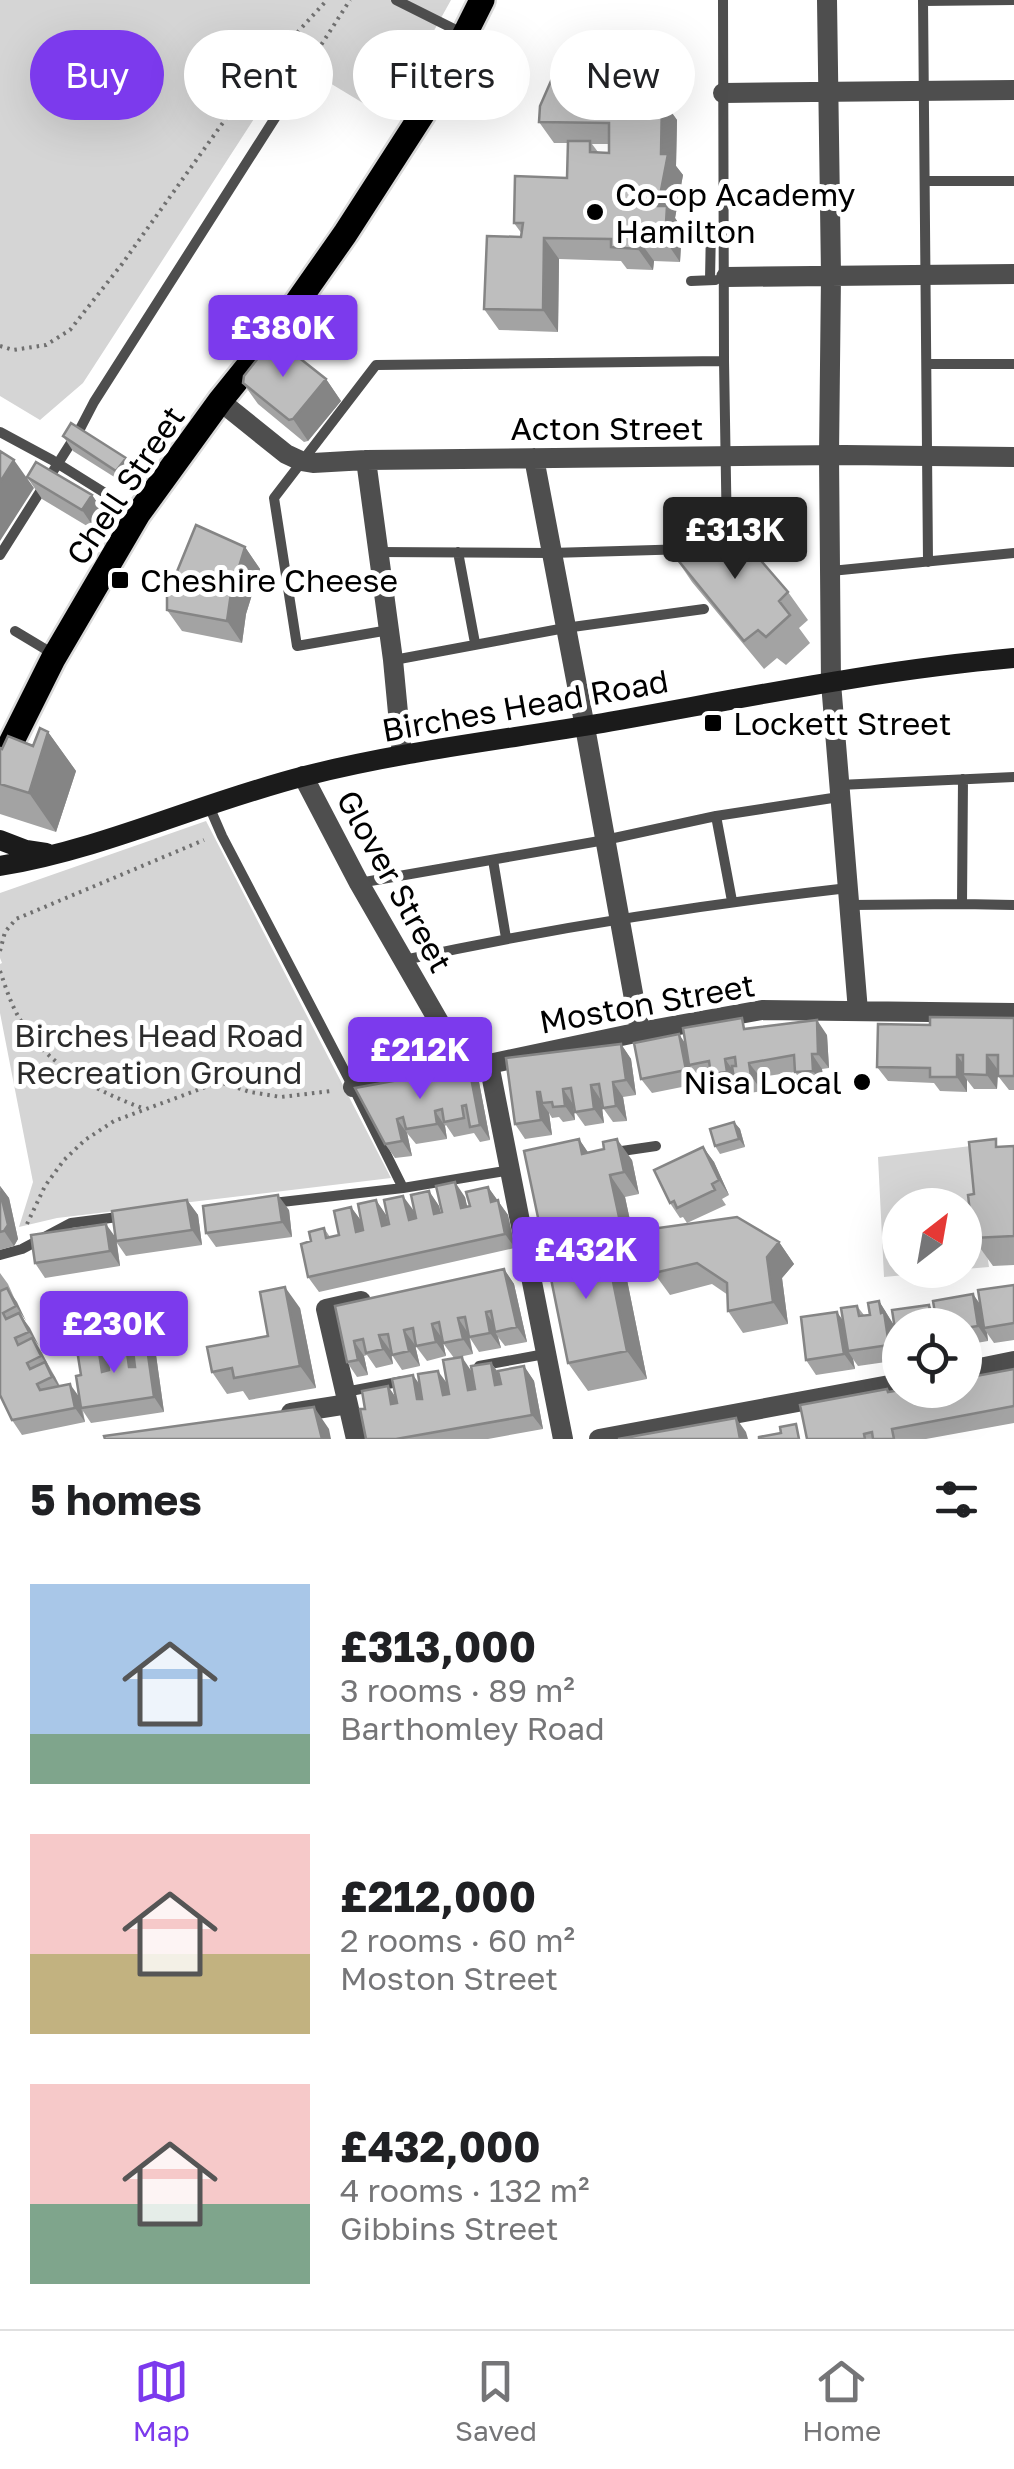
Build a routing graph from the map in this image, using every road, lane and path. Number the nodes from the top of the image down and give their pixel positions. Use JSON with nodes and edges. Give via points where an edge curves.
{"nodes":[{"id":1,"x":328,"y":0,"type":"edge"},
{"id":2,"x":350,"y":0,"type":"edge"},
{"id":3,"x":396,"y":0,"type":"edge"},
{"id":4,"x":482,"y":0,"type":"edge"},
{"id":5,"x":724,"y":0,"type":"edge"},
{"id":6,"x":827,"y":0,"type":"edge"},
{"id":7,"x":1014,"y":0,"type":"edge"},
{"id":8,"x":923,"y":1,"type":"edge"},
{"id":9,"x":331,"y":30,"type":"edge"},
{"id":10,"x":456,"y":30,"type":"edge"},
{"id":11,"x":466,"y":30,"type":"edge"},
{"id":12,"x":1014,"y":90,"type":"edge"},
{"id":13,"x":828,"y":91,"type":"junction"},
{"id":14,"x":924,"y":92,"type":"junction"},
{"id":15,"x":723,"y":93,"type":"junction"},
{"id":16,"x":274,"y":120,"type":"edge"},
{"id":17,"x":419,"y":120,"type":"edge"},
{"id":18,"x":1014,"y":180,"type":"edge"},
{"id":19,"x":925,"y":181,"type":"junction"},
{"id":20,"x":711,"y":227,"type":"dead end"},
{"id":21,"x":1014,"y":274,"type":"edge"},
{"id":22,"x":831,"y":275,"type":"junction"},
{"id":23,"x":926,"y":275,"type":"junction"},
{"id":24,"x":718,"y":278,"type":"junction"},
{"id":25,"x":691,"y":281,"type":"dead end"},
{"id":26,"x":0,"y":346,"type":"edge"},
{"id":27,"x":724,"y":361,"type":"junction"},
{"id":28,"x":928,"y":364,"type":"junction"},
{"id":29,"x":1014,"y":364,"type":"edge"},
{"id":30,"x":220,"y":401,"type":"junction"},
{"id":31,"x":0,"y":432,"type":"edge"},
{"id":32,"x":829,"y":455,"type":"junction"},
{"id":33,"x":929,"y":455,"type":"junction"},
{"id":34,"x":726,"y":457,"type":"junction"},
{"id":35,"x":1014,"y":457,"type":"edge"},
{"id":36,"x":534,"y":458,"type":"junction"},
{"id":37,"x":301,"y":460,"type":"junction"},
{"id":38,"x":366,"y":460,"type":"junction"},
{"id":39,"x":58,"y":464,"type":"junction"},
{"id":40,"x":138,"y":514,"type":"junction"},
{"id":41,"x":727,"y":548,"type":"edge"},
{"id":42,"x":708,"y":549,"type":"edge"},
{"id":43,"x":378,"y":552,"type":"junction"},
{"id":44,"x":458,"y":552,"type":"junction"},
{"id":45,"x":551,"y":553,"type":"junction"},
{"id":46,"x":1014,"y":553,"type":"edge"},
{"id":47,"x":0,"y":555,"type":"edge"},
{"id":48,"x":928,"y":562,"type":"junction"},
{"id":49,"x":830,"y":571,"type":"junction"},
{"id":50,"x":704,"y":608,"type":"edge"},
{"id":51,"x":565,"y":628,"type":"junction"},
{"id":52,"x":389,"y":630,"type":"junction"},
{"id":53,"x":15,"y":631,"type":"dead end"},
{"id":54,"x":475,"y":644,"type":"junction"},
{"id":55,"x":56,"y":656,"type":"junction"},
{"id":56,"x":1014,"y":658,"type":"edge"},
{"id":57,"x":393,"y":660,"type":"junction"},
{"id":58,"x":830,"y":682,"type":"junction"},
{"id":59,"x":585,"y":726,"type":"junction"},
{"id":60,"x":402,"y":755,"type":"junction"},
{"id":61,"x":0,"y":765,"type":"edge"},
{"id":62,"x":304,"y":776,"type":"junction"},
{"id":63,"x":1014,"y":776,"type":"edge"},
{"id":64,"x":963,"y":780,"type":"junction"},
{"id":65,"x":840,"y":791,"type":"junction"},
{"id":66,"x":208,"y":804,"type":"junction"},
{"id":67,"x":716,"y":816,"type":"junction"},
{"id":68,"x":221,"y":832,"type":"junction"},
{"id":69,"x":0,"y":840,"type":"edge"},
{"id":70,"x":605,"y":840,"type":"junction"},
{"id":71,"x":55,"y":855,"type":"junction"},
{"id":72,"x":493,"y":860,"type":"junction"},
{"id":73,"x":0,"y":866,"type":"edge"},
{"id":74,"x":359,"y":883,"type":"junction"},
{"id":75,"x":849,"y":896,"type":"junction"},
{"id":76,"x":732,"y":901,"type":"junction"},
{"id":77,"x":962,"y":904,"type":"junction"},
{"id":78,"x":1014,"y":905,"type":"edge"},
{"id":79,"x":618,"y":918,"type":"junction"},
{"id":80,"x":506,"y":938,"type":"junction"},
{"id":81,"x":0,"y":951,"type":"edge"},
{"id":82,"x":404,"y":960,"type":"junction"},
{"id":83,"x":0,"y":971,"type":"edge"},
{"id":84,"x":858,"y":1011,"type":"junction"},
{"id":85,"x":1014,"y":1013,"type":"edge"},
{"id":86,"x":640,"y":1032,"type":"junction"},
{"id":87,"x":489,"y":1064,"type":"junction"},
{"id":88,"x":466,"y":1067,"type":"junction"},
{"id":89,"x":354,"y":1088,"type":"junction"},
{"id":90,"x":147,"y":1110,"type":"junction"},
{"id":91,"x":656,"y":1146,"type":"dead end"},
{"id":92,"x":602,"y":1154,"type":"edge"},
{"id":93,"x":517,"y":1168,"type":"junction"},
{"id":94,"x":403,"y":1188,"type":"junction"},
{"id":95,"x":267,"y":1204,"type":"edge"},
{"id":96,"x":148,"y":1214,"type":"edge"},
{"id":97,"x":22,"y":1248,"type":"junction"},
{"id":98,"x":0,"y":1254,"type":"edge"},
{"id":99,"x":381,"y":1297,"type":"edge"},
{"id":100,"x":545,"y":1354,"type":"junction"},
{"id":101,"x":1014,"y":1361,"type":"edge"},
{"id":102,"x":982,"y":1367,"type":"edge"},
{"id":103,"x":472,"y":1368,"type":"edge"},
{"id":104,"x":418,"y":1378,"type":"edge"},
{"id":105,"x":882,"y":1386,"type":"edge"},
{"id":106,"x":347,"y":1398,"type":"junction"},
{"id":107,"x":272,"y":1416,"type":"edge"},
{"id":108,"x":356,"y":1439,"type":"edge"},
{"id":109,"x":563,"y":1439,"type":"edge"},
{"id":110,"x":599,"y":1439,"type":"edge"}],
"edges":[{"from":1,"to":26,"type":"path","via":[[252,82],[70,330],[46,345]]},
{"from":2,"to":9,"type":"path"},
{"from":3,"to":10,"type":"lane"},
{"from":4,"to":11,"type":"main road","name":"Chell Street"},
{"from":5,"to":15,"type":"lane"},
{"from":6,"to":13,"type":"street"},
{"from":7,"to":8,"type":"lane"},
{"from":8,"to":14,"type":"lane"},
{"from":12,"to":14,"type":"street"},
{"from":13,"to":14,"type":"street"},
{"from":13,"to":15,"type":"street"},
{"from":13,"to":22,"type":"street"},
{"from":14,"to":19,"type":"lane"},
{"from":15,"to":24,"type":"lane"},
{"from":16,"to":39,"type":"lane"},
{"from":17,"to":30,"type":"main road","name":"Chell Street","via":[[279,328]]},
{"from":18,"to":19,"type":"lane"},
{"from":19,"to":23,"type":"lane"},
{"from":20,"to":24,"type":"lane"},
{"from":21,"to":23,"type":"street"},
{"from":22,"to":23,"type":"street"},
{"from":22,"to":24,"type":"street"},
{"from":22,"to":32,"type":"street"},
{"from":23,"to":28,"type":"lane"},
{"from":24,"to":25,"type":"lane"},
{"from":24,"to":27,"type":"lane"},
{"from":27,"to":34,"type":"lane"},
{"from":27,"to":37,"type":"lane","via":[[376,365]]},
{"from":28,"to":29,"type":"lane"},
{"from":28,"to":33,"type":"lane"},
{"from":30,"to":37,"type":"street"},
{"from":30,"to":40,"type":"main road","name":"Chell Street"},
{"from":31,"to":39,"type":"lane"},
{"from":32,"to":33,"type":"street","name":"Acton Street"},
{"from":32,"to":34,"type":"street","name":"Acton Street"},
{"from":32,"to":49,"type":"street"},
{"from":33,"to":35,"type":"street","name":"Acton Street"},
{"from":33,"to":48,"type":"lane"},
{"from":34,"to":36,"type":"street","name":"Acton Street"},
{"from":34,"to":41,"type":"lane"},
{"from":36,"to":38,"type":"street","name":"Acton Street"},
{"from":36,"to":45,"type":"street"},
{"from":37,"to":38,"type":"street","name":"Acton Street"},
{"from":37,"to":52,"type":"lane","via":[[274,498],[297,646]]},
{"from":38,"to":43,"type":"street"},
{"from":39,"to":40,"type":"lane"},
{"from":39,"to":47,"type":"lane"},
{"from":40,"to":55,"type":"main road","name":"Chell Street"},
{"from":42,"to":45,"type":"lane"},
{"from":43,"to":44,"type":"lane"},
{"from":43,"to":52,"type":"street"},
{"from":44,"to":45,"type":"lane"},
{"from":44,"to":54,"type":"lane"},
{"from":45,"to":51,"type":"street"},
{"from":46,"to":48,"type":"lane"},
{"from":48,"to":49,"type":"lane"},
{"from":49,"to":58,"type":"street"},
{"from":50,"to":51,"type":"lane"},
{"from":51,"to":54,"type":"lane"},
{"from":51,"to":59,"type":"street"},
{"from":52,"to":57,"type":"street"},
{"from":53,"to":55,"type":"lane"},
{"from":54,"to":57,"type":"lane"},
{"from":55,"to":61,"type":"main road","name":"Chell Street"},
{"from":56,"to":58,"type":"street","name":"Birches Head Road"},
{"from":57,"to":60,"type":"street"},
{"from":58,"to":59,"type":"street","name":"Birches Head Road"},
{"from":58,"to":65,"type":"street"},
{"from":59,"to":60,"type":"street","name":"Birches Head Road"},
{"from":59,"to":70,"type":"street"},
{"from":60,"to":62,"type":"street","name":"Birches Head Road"},
{"from":62,"to":66,"type":"street","name":"Birches Head Road"},
{"from":62,"to":74,"type":"street","name":"Glover Street"},
{"from":63,"to":64,"type":"lane"},
{"from":64,"to":65,"type":"lane"},
{"from":64,"to":77,"type":"lane"},
{"from":65,"to":67,"type":"lane"},
{"from":65,"to":75,"type":"street"},
{"from":66,"to":68,"type":"lane"},
{"from":66,"to":71,"type":"street","name":"Birches Head Road"},
{"from":67,"to":70,"type":"lane"},
{"from":67,"to":76,"type":"lane"},
{"from":68,"to":81,"type":"path","via":[[16,919]]},
{"from":68,"to":89,"type":"lane"},
{"from":69,"to":71,"type":"street"},
{"from":70,"to":72,"type":"lane"},
{"from":70,"to":79,"type":"street"},
{"from":71,"to":73,"type":"street","name":"Birches Head Road"},
{"from":72,"to":74,"type":"lane"},
{"from":72,"to":80,"type":"lane"},
{"from":74,"to":82,"type":"street","name":"Glover Street"},
{"from":75,"to":76,"type":"lane"},
{"from":75,"to":77,"type":"lane"},
{"from":75,"to":84,"type":"street"},
{"from":76,"to":79,"type":"lane"},
{"from":77,"to":78,"type":"lane"},
{"from":79,"to":80,"type":"lane"},
{"from":79,"to":86,"type":"street"},
{"from":80,"to":82,"type":"lane"},
{"from":82,"to":88,"type":"street","name":"Glover Street"},
{"from":83,"to":90,"type":"path","via":[[18,1017],[40,1046],[94,1087]]},
{"from":84,"to":85,"type":"street","name":"Moston Street"},
{"from":84,"to":86,"type":"street","name":"Moston Street","via":[[762,1010]]},
{"from":86,"to":87,"type":"street","name":"Moston Street"},
{"from":87,"to":88,"type":"street","name":"Moston Street"},
{"from":87,"to":93,"type":"street"},
{"from":88,"to":89,"type":"street","name":"Moston Street"},
{"from":89,"to":90,"type":"path","via":[[281,1097],[219,1082]]},
{"from":89,"to":94,"type":"lane"},
{"from":90,"to":97,"type":"path","via":[[97,1131],[64,1160],[37,1200]]},
{"from":91,"to":92,"type":"lane"},
{"from":93,"to":94,"type":"lane"},
{"from":93,"to":100,"type":"street","via":[[520,1268]]},
{"from":94,"to":95,"type":"lane"},
{"from":96,"to":97,"type":"lane","via":[[71,1223]]},
{"from":97,"to":98,"type":"lane"},
{"from":99,"to":106,"type":"street","via":[[326,1309]]},
{"from":100,"to":103,"type":"lane"},
{"from":100,"to":109,"type":"street"},
{"from":101,"to":102,"type":"street"},
{"from":104,"to":106,"type":"lane"},
{"from":105,"to":110,"type":"street"},
{"from":106,"to":107,"type":"street"},
{"from":106,"to":108,"type":"street"}]}
